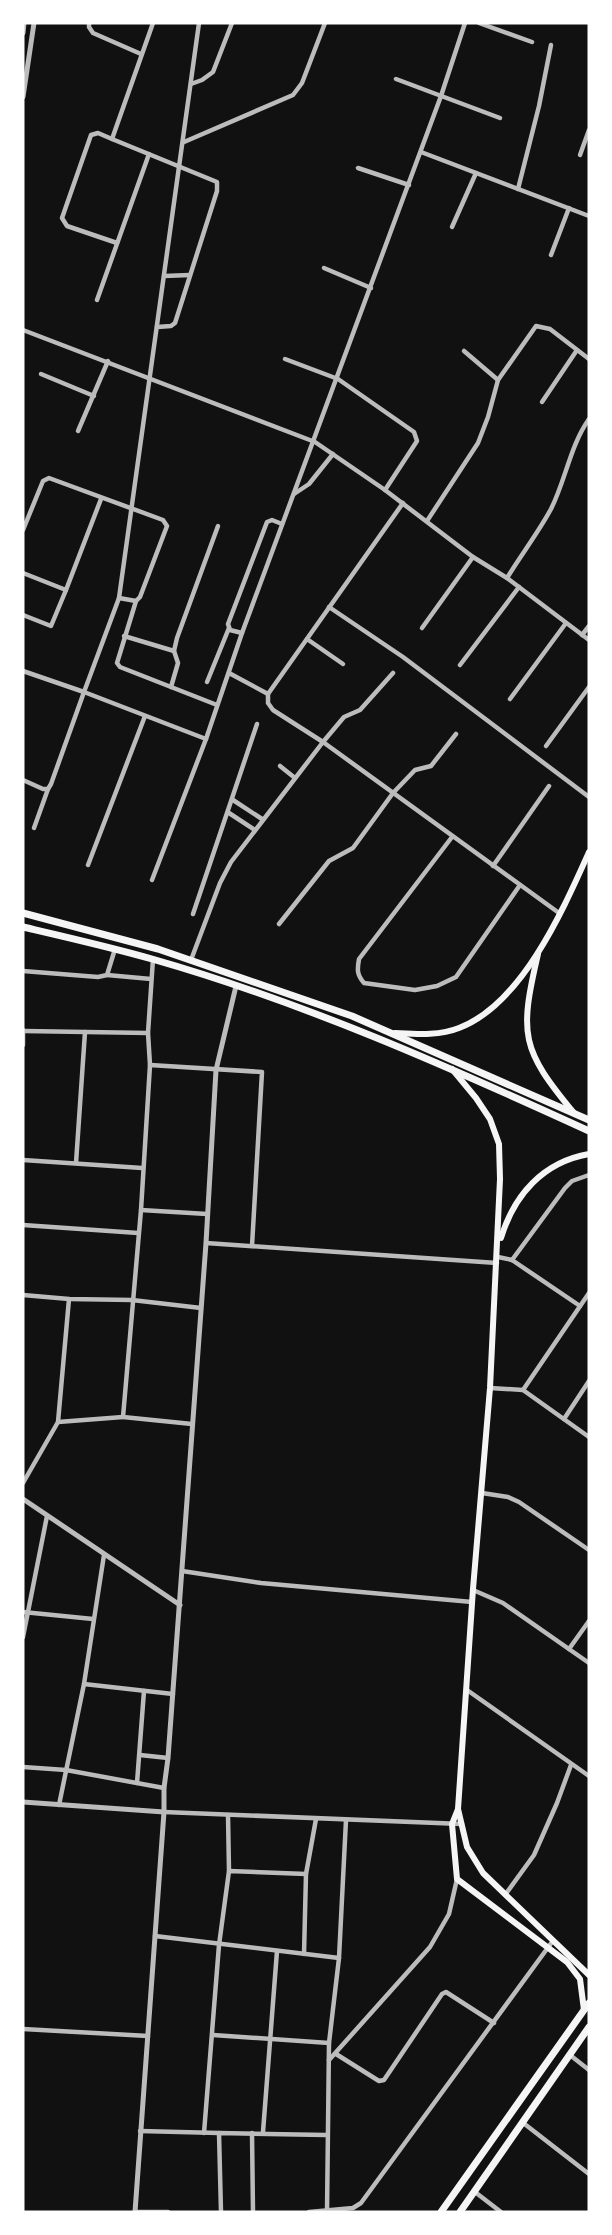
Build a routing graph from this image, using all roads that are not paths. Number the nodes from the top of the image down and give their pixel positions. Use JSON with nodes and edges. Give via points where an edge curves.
{"nodes":[{"id":1,"x":24,"y":23,"type":"edge"},
{"id":2,"x":34,"y":23,"type":"edge"},
{"id":3,"x":89,"y":23,"type":"edge"},
{"id":4,"x":153,"y":23,"type":"edge"},
{"id":5,"x":199,"y":23,"type":"edge"},
{"id":6,"x":232,"y":23,"type":"edge"},
{"id":7,"x":325,"y":23,"type":"edge"},
{"id":8,"x":465,"y":23,"type":"edge"},
{"id":9,"x":479,"y":23,"type":"edge"},
{"id":10,"x":23,"y":33,"type":"edge"},
{"id":11,"x":532,"y":42,"type":"dead end"},
{"id":12,"x":551,"y":45,"type":"dead end"},
{"id":13,"x":141,"y":54,"type":"junction"},
{"id":14,"x":396,"y":79,"type":"dead end"},
{"id":15,"x":191,"y":83,"type":"junction"},
{"id":16,"x":441,"y":96,"type":"junction"},
{"id":17,"x":23,"y":97,"type":"edge"},
{"id":18,"x":500,"y":118,"type":"dead end"},
{"id":19,"x":589,"y":130,"type":"edge"},
{"id":20,"x":112,"y":139,"type":"junction"},
{"id":21,"x":183,"y":142,"type":"junction"},
{"id":22,"x":421,"y":152,"type":"junction"},
{"id":23,"x":149,"y":154,"type":"junction"},
{"id":24,"x":580,"y":155,"type":"dead end"},
{"id":25,"x":178,"y":165,"type":"junction"},
{"id":26,"x":358,"y":168,"type":"dead end"},
{"id":27,"x":476,"y":173,"type":"junction"},
{"id":28,"x":408,"y":185,"type":"junction"},
{"id":29,"x":518,"y":189,"type":"junction"},
{"id":30,"x":569,"y":208,"type":"junction"},
{"id":31,"x":589,"y":216,"type":"edge"},
{"id":32,"x":452,"y":227,"type":"dead end"},
{"id":33,"x":117,"y":243,"type":"junction"},
{"id":34,"x":551,"y":255,"type":"dead end"},
{"id":35,"x":324,"y":268,"type":"dead end"},
{"id":36,"x":190,"y":275,"type":"junction"},
{"id":37,"x":164,"y":276,"type":"junction"},
{"id":38,"x":371,"y":288,"type":"junction"},
{"id":39,"x":97,"y":300,"type":"dead end"},
{"id":40,"x":157,"y":327,"type":"junction"},
{"id":41,"x":23,"y":330,"type":"edge"},
{"id":42,"x":577,"y":349,"type":"junction"},
{"id":43,"x":464,"y":351,"type":"dead end"},
{"id":44,"x":285,"y":359,"type":"dead end"},
{"id":45,"x":589,"y":359,"type":"edge"},
{"id":46,"x":108,"y":361,"type":"junction"},
{"id":47,"x":41,"y":374,"type":"dead end"},
{"id":48,"x":151,"y":378,"type":"junction"},
{"id":49,"x":338,"y":379,"type":"junction"},
{"id":50,"x":498,"y":380,"type":"junction"},
{"id":51,"x":94,"y":396,"type":"junction"},
{"id":52,"x":542,"y":402,"type":"dead end"},
{"id":53,"x":589,"y":419,"type":"edge"},
{"id":54,"x":78,"y":431,"type":"dead end"},
{"id":55,"x":315,"y":442,"type":"junction"},
{"id":56,"x":332,"y":454,"type":"junction"},
{"id":57,"x":386,"y":490,"type":"junction"},
{"id":58,"x":294,"y":495,"type":"junction"},
{"id":59,"x":101,"y":499,"type":"junction"},
{"id":60,"x":403,"y":503,"type":"junction"},
{"id":61,"x":132,"y":509,"type":"junction"},
{"id":62,"x":427,"y":520,"type":"junction"},
{"id":63,"x":282,"y":524,"type":"junction"},
{"id":64,"x":218,"y":526,"type":"dead end"},
{"id":65,"x":23,"y":530,"type":"edge"},
{"id":66,"x":473,"y":557,"type":"junction"},
{"id":67,"x":23,"y":573,"type":"edge"},
{"id":68,"x":507,"y":578,"type":"junction"},
{"id":69,"x":519,"y":587,"type":"junction"},
{"id":70,"x":66,"y":590,"type":"junction"},
{"id":71,"x":119,"y":598,"type":"junction"},
{"id":72,"x":136,"y":601,"type":"junction"},
{"id":73,"x":330,"y":607,"type":"junction"},
{"id":74,"x":23,"y":615,"type":"edge"},
{"id":75,"x":566,"y":623,"type":"junction"},
{"id":76,"x":589,"y":626,"type":"edge"},
{"id":77,"x":229,"y":628,"type":"junction"},
{"id":78,"x":422,"y":628,"type":"dead end"},
{"id":79,"x":242,"y":633,"type":"junction"},
{"id":80,"x":582,"y":635,"type":"junction"},
{"id":81,"x":124,"y":636,"type":"junction"},
{"id":82,"x":307,"y":639,"type":"junction"},
{"id":83,"x":589,"y":640,"type":"edge"},
{"id":84,"x":174,"y":651,"type":"junction"},
{"id":85,"x":343,"y":664,"type":"dead end"},
{"id":86,"x":460,"y":665,"type":"dead end"},
{"id":87,"x":23,"y":671,"type":"edge"},
{"id":88,"x":229,"y":673,"type":"junction"},
{"id":89,"x":393,"y":673,"type":"dead end"},
{"id":90,"x":207,"y":682,"type":"dead end"},
{"id":91,"x":171,"y":687,"type":"junction"},
{"id":92,"x":589,"y":687,"type":"edge"},
{"id":93,"x":83,"y":692,"type":"junction"},
{"id":94,"x":268,"y":694,"type":"junction"},
{"id":95,"x":510,"y":699,"type":"dead end"},
{"id":96,"x":218,"y":705,"type":"junction"},
{"id":97,"x":145,"y":716,"type":"junction"},
{"id":98,"x":257,"y":724,"type":"dead end"},
{"id":99,"x":456,"y":734,"type":"dead end"},
{"id":100,"x":206,"y":739,"type":"junction"},
{"id":101,"x":323,"y":742,"type":"junction"},
{"id":102,"x":546,"y":746,"type":"dead end"},
{"id":103,"x":280,"y":766,"type":"dead end"},
{"id":104,"x":295,"y":778,"type":"junction"},
{"id":105,"x":23,"y":780,"type":"edge"},
{"id":106,"x":548,"y":786,"type":"dead end"},
{"id":107,"x":48,"y":789,"type":"junction"},
{"id":108,"x":393,"y":793,"type":"junction"},
{"id":109,"x":589,"y":797,"type":"edge"},
{"id":110,"x":233,"y":800,"type":"junction"},
{"id":111,"x":229,"y":813,"type":"junction"},
{"id":112,"x":262,"y":819,"type":"junction"},
{"id":113,"x":34,"y":828,"type":"dead end"},
{"id":114,"x":255,"y":830,"type":"junction"},
{"id":115,"x":452,"y":836,"type":"junction"},
{"id":116,"x":589,"y":852,"type":"edge"},
{"id":117,"x":88,"y":865,"type":"dead end"},
{"id":118,"x":493,"y":866,"type":"junction"},
{"id":119,"x":152,"y":880,"type":"dead end"},
{"id":120,"x":520,"y":885,"type":"junction"},
{"id":121,"x":23,"y":913,"type":"edge"},
{"id":122,"x":193,"y":914,"type":"dead end"},
{"id":123,"x":559,"y":914,"type":"junction"},
{"id":124,"x":279,"y":924,"type":"dead end"},
{"id":125,"x":23,"y":927,"type":"edge"},
{"id":126,"x":114,"y":949,"type":"junction"},
{"id":127,"x":538,"y":950,"type":"junction"},
{"id":128,"x":153,"y":959,"type":"junction"},
{"id":129,"x":191,"y":960,"type":"junction"},
{"id":130,"x":23,"y":971,"type":"edge"},
{"id":131,"x":107,"y":975,"type":"junction"},
{"id":132,"x":151,"y":979,"type":"junction"},
{"id":133,"x":236,"y":986,"type":"junction"},
{"id":134,"x":23,"y":1030,"type":"edge"},
{"id":135,"x":85,"y":1032,"type":"junction"},
{"id":136,"x":149,"y":1033,"type":"junction"},
{"id":137,"x":389,"y":1033,"type":"junction"},
{"id":138,"x":23,"y":1045,"type":"edge"},
{"id":139,"x":150,"y":1065,"type":"junction"},
{"id":140,"x":451,"y":1068,"type":"junction"},
{"id":141,"x":216,"y":1070,"type":"junction"},
{"id":142,"x":576,"y":1114,"type":"junction"},
{"id":143,"x":589,"y":1120,"type":"edge"},
{"id":144,"x":589,"y":1131,"type":"edge"},
{"id":145,"x":589,"y":1154,"type":"edge"},
{"id":146,"x":23,"y":1160,"type":"edge"},
{"id":147,"x":76,"y":1163,"type":"junction"},
{"id":148,"x":142,"y":1168,"type":"junction"},
{"id":149,"x":589,"y":1175,"type":"edge"},
{"id":150,"x":141,"y":1210,"type":"junction"},
{"id":151,"x":207,"y":1214,"type":"junction"},
{"id":152,"x":23,"y":1226,"type":"edge"},
{"id":153,"x":138,"y":1233,"type":"junction"},
{"id":154,"x":206,"y":1243,"type":"junction"},
{"id":155,"x":252,"y":1246,"type":"junction"},
{"id":156,"x":498,"y":1247,"type":"junction"},
{"id":157,"x":498,"y":1260,"type":"junction"},
{"id":158,"x":512,"y":1260,"type":"junction"},
{"id":159,"x":589,"y":1293,"type":"edge"},
{"id":160,"x":23,"y":1295,"type":"edge"},
{"id":161,"x":69,"y":1299,"type":"junction"},
{"id":162,"x":132,"y":1300,"type":"junction"},
{"id":163,"x":580,"y":1306,"type":"junction"},
{"id":164,"x":201,"y":1308,"type":"junction"},
{"id":165,"x":589,"y":1381,"type":"edge"},
{"id":166,"x":490,"y":1388,"type":"junction"},
{"id":167,"x":523,"y":1390,"type":"junction"},
{"id":168,"x":123,"y":1417,"type":"junction"},
{"id":169,"x":564,"y":1419,"type":"junction"},
{"id":170,"x":58,"y":1422,"type":"junction"},
{"id":171,"x":192,"y":1424,"type":"junction"},
{"id":172,"x":589,"y":1437,"type":"edge"},
{"id":173,"x":23,"y":1483,"type":"edge"},
{"id":174,"x":482,"y":1493,"type":"junction"},
{"id":175,"x":23,"y":1499,"type":"edge"},
{"id":176,"x":47,"y":1516,"type":"junction"},
{"id":177,"x":589,"y":1550,"type":"edge"},
{"id":178,"x":104,"y":1555,"type":"junction"},
{"id":179,"x":182,"y":1571,"type":"junction"},
{"id":180,"x":472,"y":1589,"type":"junction"},
{"id":181,"x":472,"y":1602,"type":"junction"},
{"id":182,"x":180,"y":1605,"type":"junction"},
{"id":183,"x":24,"y":1612,"type":"edge"},
{"id":184,"x":93,"y":1619,"type":"junction"},
{"id":185,"x":589,"y":1621,"type":"edge"},
{"id":186,"x":23,"y":1637,"type":"edge"},
{"id":187,"x":569,"y":1649,"type":"junction"},
{"id":188,"x":589,"y":1663,"type":"edge"},
{"id":189,"x":84,"y":1684,"type":"junction"},
{"id":190,"x":467,"y":1689,"type":"junction"},
{"id":191,"x":145,"y":1691,"type":"junction"},
{"id":192,"x":173,"y":1694,"type":"junction"},
{"id":193,"x":140,"y":1755,"type":"junction"},
{"id":194,"x":168,"y":1758,"type":"junction"},
{"id":195,"x":571,"y":1765,"type":"junction"},
{"id":196,"x":23,"y":1767,"type":"edge"},
{"id":197,"x":66,"y":1770,"type":"junction"},
{"id":198,"x":589,"y":1776,"type":"edge"},
{"id":199,"x":137,"y":1783,"type":"junction"},
{"id":200,"x":164,"y":1788,"type":"junction"},
{"id":201,"x":23,"y":1802,"type":"edge"},
{"id":202,"x":59,"y":1805,"type":"junction"},
{"id":203,"x":458,"y":1809,"type":"junction"},
{"id":204,"x":164,"y":1812,"type":"junction"},
{"id":205,"x":228,"y":1815,"type":"junction"},
{"id":206,"x":316,"y":1819,"type":"junction"},
{"id":207,"x":346,"y":1820,"type":"junction"},
{"id":208,"x":452,"y":1824,"type":"junction"},
{"id":209,"x":462,"y":1825,"type":"junction"},
{"id":210,"x":229,"y":1871,"type":"junction"},
{"id":211,"x":306,"y":1874,"type":"junction"},
{"id":212,"x":457,"y":1879,"type":"junction"},
{"id":213,"x":505,"y":1895,"type":"junction"},
{"id":214,"x":155,"y":1936,"type":"junction"},
{"id":215,"x":219,"y":1945,"type":"junction"},
{"id":216,"x":550,"y":1945,"type":"junction"},
{"id":217,"x":277,"y":1951,"type":"junction"},
{"id":218,"x":304,"y":1955,"type":"junction"},
{"id":219,"x":338,"y":1958,"type":"junction"},
{"id":220,"x":589,"y":1975,"type":"edge"},
{"id":221,"x":589,"y":2003,"type":"edge"},
{"id":222,"x":584,"y":2011,"type":"junction"},
{"id":223,"x":494,"y":2022,"type":"junction"},
{"id":224,"x":589,"y":2027,"type":"edge"},
{"id":225,"x":23,"y":2029,"type":"edge"},
{"id":226,"x":212,"y":2035,"type":"junction"},
{"id":227,"x":148,"y":2036,"type":"junction"},
{"id":228,"x":271,"y":2039,"type":"junction"},
{"id":229,"x":329,"y":2043,"type":"junction"},
{"id":230,"x":336,"y":2054,"type":"junction"},
{"id":231,"x":570,"y":2055,"type":"junction"},
{"id":232,"x":329,"y":2060,"type":"junction"},
{"id":233,"x":589,"y":2070,"type":"edge"},
{"id":234,"x":522,"y":2122,"type":"junction"},
{"id":235,"x":140,"y":2131,"type":"junction"},
{"id":236,"x":263,"y":2132,"type":"junction"},
{"id":237,"x":204,"y":2133,"type":"junction"},
{"id":238,"x":219,"y":2133,"type":"junction"},
{"id":239,"x":252,"y":2133,"type":"junction"},
{"id":240,"x":326,"y":2135,"type":"junction"},
{"id":241,"x":589,"y":2174,"type":"edge"},
{"id":242,"x":475,"y":2192,"type":"junction"},
{"id":243,"x":135,"y":2212,"type":"edge"},
{"id":244,"x":168,"y":2212,"type":"edge"},
{"id":245,"x":221,"y":2212,"type":"edge"},
{"id":246,"x":253,"y":2212,"type":"edge"},
{"id":247,"x":309,"y":2212,"type":"edge"},
{"id":248,"x":327,"y":2212,"type":"edge"},
{"id":249,"x":440,"y":2212,"type":"edge"},
{"id":250,"x":460,"y":2212,"type":"edge"},
{"id":251,"x":501,"y":2212,"type":"edge"}],
"edges":[{"from":1,"to":10,"type":"street"},
{"from":2,"to":17,"type":"street"},
{"from":3,"to":13,"type":"street","via":[[93,33]]},
{"from":4,"to":13,"type":"street"},
{"from":5,"to":15,"type":"street"},
{"from":6,"to":15,"type":"street","via":[[213,72]]},
{"from":7,"to":21,"type":"street","via":[[293,95]]},
{"from":8,"to":16,"type":"street"},
{"from":9,"to":11,"type":"street"},
{"from":12,"to":29,"type":"street"},
{"from":13,"to":20,"type":"street"},
{"from":14,"to":16,"type":"street"},
{"from":15,"to":21,"type":"street"},
{"from":16,"to":18,"type":"street"},
{"from":16,"to":22,"type":"street"},
{"from":19,"to":24,"type":"street"},
{"from":20,"to":23,"type":"street"},
{"from":20,"to":33,"type":"street","via":[[98,134],[90,137],[62,218],[67,226]]},
{"from":21,"to":25,"type":"street"},
{"from":22,"to":27,"type":"street"},
{"from":22,"to":28,"type":"street"},
{"from":23,"to":25,"type":"street"},
{"from":23,"to":33,"type":"street"},
{"from":25,"to":36,"type":"street","via":[[215,180],[218,188]]},
{"from":25,"to":37,"type":"street"},
{"from":26,"to":28,"type":"street"},
{"from":27,"to":29,"type":"street"},
{"from":27,"to":32,"type":"street"},
{"from":28,"to":38,"type":"street"},
{"from":29,"to":30,"type":"street"},
{"from":30,"to":31,"type":"street"},
{"from":30,"to":34,"type":"street"},
{"from":33,"to":39,"type":"street"},
{"from":35,"to":38,"type":"street"},
{"from":36,"to":37,"type":"street"},
{"from":36,"to":40,"type":"street","via":[[175,323]]},
{"from":37,"to":40,"type":"street"},
{"from":38,"to":49,"type":"street"},
{"from":40,"to":48,"type":"street"},
{"from":41,"to":46,"type":"street"},
{"from":42,"to":45,"type":"street"},
{"from":42,"to":50,"type":"street","via":[[550,329],[536,326]]},
{"from":42,"to":52,"type":"street"},
{"from":43,"to":50,"type":"street"},
{"from":44,"to":49,"type":"street"},
{"from":46,"to":48,"type":"street"},
{"from":46,"to":51,"type":"street"},
{"from":47,"to":51,"type":"street"},
{"from":48,"to":55,"type":"street"},
{"from":48,"to":61,"type":"street"},
{"from":49,"to":55,"type":"street"},
{"from":49,"to":57,"type":"street","via":[[417,437]]},
{"from":50,"to":62,"type":"street","via":[[478,443]]},
{"from":51,"to":54,"type":"street"},
{"from":53,"to":68,"type":"street","via":[[579,433],[551,509]]},
{"from":55,"to":56,"type":"street"},
{"from":55,"to":58,"type":"street"},
{"from":56,"to":57,"type":"street"},
{"from":56,"to":58,"type":"street","via":[[309,484]]},
{"from":57,"to":60,"type":"street"},
{"from":58,"to":63,"type":"street"},
{"from":59,"to":61,"type":"street"},
{"from":59,"to":65,"type":"street","via":[[45,479]]},
{"from":59,"to":70,"type":"street"},
{"from":60,"to":62,"type":"street"},
{"from":60,"to":73,"type":"street"},
{"from":61,"to":71,"type":"street"},
{"from":61,"to":72,"type":"street","via":[[163,520],[167,526]]},
{"from":62,"to":66,"type":"street"},
{"from":63,"to":77,"type":"street","via":[[267,522]]},
{"from":63,"to":79,"type":"street"},
{"from":64,"to":84,"type":"street"},
{"from":66,"to":68,"type":"street"},
{"from":66,"to":78,"type":"street"},
{"from":67,"to":70,"type":"street"},
{"from":68,"to":69,"type":"street"},
{"from":69,"to":75,"type":"street"},
{"from":69,"to":86,"type":"street"},
{"from":70,"to":74,"type":"street","via":[[51,626]]},
{"from":71,"to":72,"type":"street"},
{"from":71,"to":93,"type":"street"},
{"from":72,"to":81,"type":"street"},
{"from":73,"to":82,"type":"street"},
{"from":73,"to":109,"type":"street"},
{"from":75,"to":80,"type":"street"},
{"from":75,"to":95,"type":"street"},
{"from":76,"to":80,"type":"street"},
{"from":77,"to":79,"type":"street"},
{"from":77,"to":90,"type":"street"},
{"from":79,"to":88,"type":"street"},
{"from":80,"to":83,"type":"street"},
{"from":81,"to":84,"type":"street"},
{"from":81,"to":91,"type":"street","via":[[120,667]]},
{"from":82,"to":85,"type":"street"},
{"from":82,"to":94,"type":"street"},
{"from":84,"to":91,"type":"street","via":[[178,663]]},
{"from":87,"to":93,"type":"street"},
{"from":88,"to":94,"type":"street"},
{"from":88,"to":96,"type":"street"},
{"from":89,"to":101,"type":"street"},
{"from":91,"to":96,"type":"street"},
{"from":92,"to":102,"type":"street"},
{"from":93,"to":97,"type":"street"},
{"from":93,"to":107,"type":"street"},
{"from":94,"to":101,"type":"street","via":[[273,710]]},
{"from":96,"to":100,"type":"street"},
{"from":97,"to":100,"type":"street"},
{"from":97,"to":117,"type":"street"},
{"from":98,"to":110,"type":"street"},
{"from":99,"to":108,"type":"street","via":[[430,766],[415,770]]},
{"from":100,"to":119,"type":"street"},
{"from":101,"to":104,"type":"street"},
{"from":101,"to":108,"type":"street"},
{"from":103,"to":104,"type":"street"},
{"from":104,"to":112,"type":"street"},
{"from":105,"to":107,"type":"street"},
{"from":106,"to":118,"type":"street"},
{"from":107,"to":113,"type":"street"},
{"from":108,"to":115,"type":"street"},
{"from":108,"to":124,"type":"street","via":[[353,848],[329,861]]},
{"from":110,"to":111,"type":"street"},
{"from":110,"to":112,"type":"street"},
{"from":111,"to":114,"type":"street"},
{"from":111,"to":122,"type":"street"},
{"from":112,"to":114,"type":"street"},
{"from":114,"to":129,"type":"street","via":[[220,883]]},
{"from":115,"to":118,"type":"street"},
{"from":115,"to":120,"type":"street","via":[[359,959],[357,970],[364,984],[415,990],[456,977]]},
{"from":116,"to":123,"type":"main road"},
{"from":118,"to":120,"type":"street"},
{"from":120,"to":123,"type":"street"},
{"from":121,"to":129,"type":"highway"},
{"from":123,"to":127,"type":"main road"},
{"from":125,"to":126,"type":"highway"},
{"from":126,"to":128,"type":"highway"},
{"from":126,"to":131,"type":"street"},
{"from":127,"to":137,"type":"main road","via":[[500,1001],[481,1017],[446,1032]]},
{"from":127,"to":142,"type":"main road","via":[[527,999],[527,1037],[542,1072]]},
{"from":128,"to":132,"type":"street"},
{"from":128,"to":133,"type":"highway"},
{"from":129,"to":137,"type":"highway"},
{"from":130,"to":131,"type":"street"},
{"from":131,"to":132,"type":"street"},
{"from":132,"to":136,"type":"street"},
{"from":133,"to":140,"type":"highway"},
{"from":133,"to":141,"type":"street"},
{"from":134,"to":135,"type":"street"},
{"from":134,"to":138,"type":"street"},
{"from":135,"to":136,"type":"street"},
{"from":135,"to":147,"type":"street"},
{"from":136,"to":139,"type":"street"},
{"from":137,"to":142,"type":"highway"},
{"from":139,"to":141,"type":"street"},
{"from":139,"to":148,"type":"street"},
{"from":140,"to":144,"type":"highway"},
{"from":140,"to":156,"type":"main road","via":[[490,1119],[499,1144]]},
{"from":141,"to":151,"type":"street"},
{"from":141,"to":155,"type":"street","via":[[262,1072]]},
{"from":142,"to":143,"type":"highway"},
{"from":145,"to":156,"type":"main road","via":[[562,1162],[536,1178],[516,1202]]},
{"from":146,"to":147,"type":"street"},
{"from":147,"to":148,"type":"street"},
{"from":148,"to":150,"type":"street"},
{"from":149,"to":158,"type":"street","via":[[565,1188]]},
{"from":150,"to":151,"type":"street"},
{"from":150,"to":153,"type":"street"},
{"from":151,"to":154,"type":"street"},
{"from":152,"to":153,"type":"street"},
{"from":153,"to":162,"type":"street"},
{"from":154,"to":155,"type":"street"},
{"from":154,"to":164,"type":"street"},
{"from":155,"to":157,"type":"street"},
{"from":156,"to":157,"type":"main road"},
{"from":157,"to":158,"type":"street"},
{"from":157,"to":166,"type":"main road"},
{"from":158,"to":163,"type":"street"},
{"from":159,"to":163,"type":"street"},
{"from":160,"to":161,"type":"street"},
{"from":161,"to":162,"type":"street"},
{"from":161,"to":170,"type":"street"},
{"from":162,"to":164,"type":"street"},
{"from":162,"to":168,"type":"street"},
{"from":163,"to":167,"type":"street"},
{"from":164,"to":171,"type":"street"},
{"from":165,"to":169,"type":"street"},
{"from":166,"to":167,"type":"street"},
{"from":166,"to":174,"type":"main road"},
{"from":167,"to":169,"type":"street"},
{"from":168,"to":170,"type":"street"},
{"from":168,"to":171,"type":"street"},
{"from":169,"to":172,"type":"street"},
{"from":170,"to":173,"type":"street"},
{"from":171,"to":179,"type":"street"},
{"from":174,"to":177,"type":"street","via":[[519,1502]]},
{"from":174,"to":180,"type":"main road"},
{"from":175,"to":176,"type":"street"},
{"from":176,"to":178,"type":"street"},
{"from":176,"to":183,"type":"street"},
{"from":178,"to":182,"type":"street"},
{"from":178,"to":184,"type":"street"},
{"from":179,"to":181,"type":"street","via":[[261,1583]]},
{"from":179,"to":182,"type":"street"},
{"from":180,"to":181,"type":"main road"},
{"from":180,"to":187,"type":"street","via":[[503,1603]]},
{"from":181,"to":190,"type":"main road"},
{"from":182,"to":192,"type":"street"},
{"from":183,"to":184,"type":"street"},
{"from":183,"to":186,"type":"street"},
{"from":184,"to":189,"type":"street"},
{"from":185,"to":187,"type":"street"},
{"from":187,"to":188,"type":"street"},
{"from":189,"to":191,"type":"street"},
{"from":189,"to":197,"type":"street"},
{"from":190,"to":195,"type":"street"},
{"from":190,"to":203,"type":"main road"},
{"from":191,"to":192,"type":"street"},
{"from":191,"to":193,"type":"street"},
{"from":192,"to":194,"type":"street"},
{"from":193,"to":194,"type":"street"},
{"from":193,"to":199,"type":"street"},
{"from":194,"to":200,"type":"street"},
{"from":195,"to":198,"type":"street"},
{"from":195,"to":213,"type":"street","via":[[534,1855]]},
{"from":196,"to":197,"type":"street"},
{"from":197,"to":199,"type":"street"},
{"from":197,"to":202,"type":"street"},
{"from":199,"to":200,"type":"street"},
{"from":200,"to":204,"type":"street"},
{"from":201,"to":202,"type":"street"},
{"from":202,"to":204,"type":"street"},
{"from":203,"to":208,"type":"main road"},
{"from":203,"to":209,"type":"main road"},
{"from":204,"to":205,"type":"street"},
{"from":204,"to":214,"type":"street"},
{"from":205,"to":206,"type":"street"},
{"from":205,"to":210,"type":"street"},
{"from":206,"to":207,"type":"street"},
{"from":206,"to":211,"type":"street"},
{"from":207,"to":208,"type":"street"},
{"from":207,"to":219,"type":"street"},
{"from":208,"to":209,"type":"street"},
{"from":208,"to":212,"type":"main road"},
{"from":209,"to":213,"type":"main road","via":[[475,1862]]},
{"from":210,"to":211,"type":"street"},
{"from":210,"to":215,"type":"street"},
{"from":211,"to":218,"type":"street"},
{"from":212,"to":216,"type":"main road"},
{"from":212,"to":230,"type":"street","via":[[449,1914],[430,1947]]},
{"from":213,"to":216,"type":"main road"},
{"from":214,"to":215,"type":"street"},
{"from":214,"to":227,"type":"street"},
{"from":215,"to":217,"type":"street"},
{"from":215,"to":226,"type":"street"},
{"from":216,"to":220,"type":"main road"},
{"from":216,"to":222,"type":"main road","via":[[577,1973]]},
{"from":216,"to":223,"type":"street"},
{"from":217,"to":218,"type":"street"},
{"from":217,"to":228,"type":"street"},
{"from":218,"to":219,"type":"street"},
{"from":219,"to":229,"type":"street"},
{"from":221,"to":222,"type":"highway"},
{"from":222,"to":249,"type":"highway"},
{"from":223,"to":230,"type":"street","via":[[446,1992],[381,2081]]},
{"from":223,"to":248,"type":"street","via":[[361,2203]]},
{"from":224,"to":231,"type":"highway"},
{"from":225,"to":227,"type":"street"},
{"from":226,"to":228,"type":"street"},
{"from":226,"to":237,"type":"street"},
{"from":227,"to":235,"type":"street"},
{"from":228,"to":229,"type":"street"},
{"from":228,"to":236,"type":"street"},
{"from":229,"to":232,"type":"street"},
{"from":230,"to":232,"type":"street"},
{"from":231,"to":233,"type":"street"},
{"from":231,"to":234,"type":"highway"},
{"from":232,"to":240,"type":"street"},
{"from":234,"to":241,"type":"street"},
{"from":234,"to":242,"type":"highway"},
{"from":235,"to":237,"type":"street"},
{"from":235,"to":243,"type":"street"},
{"from":236,"to":239,"type":"street"},
{"from":236,"to":240,"type":"street"},
{"from":237,"to":238,"type":"street"},
{"from":238,"to":239,"type":"street"},
{"from":238,"to":245,"type":"street"},
{"from":239,"to":246,"type":"street"},
{"from":240,"to":248,"type":"street"},
{"from":242,"to":250,"type":"highway"},
{"from":242,"to":251,"type":"street"},
{"from":243,"to":244,"type":"street"},
{"from":247,"to":248,"type":"street"}]}
